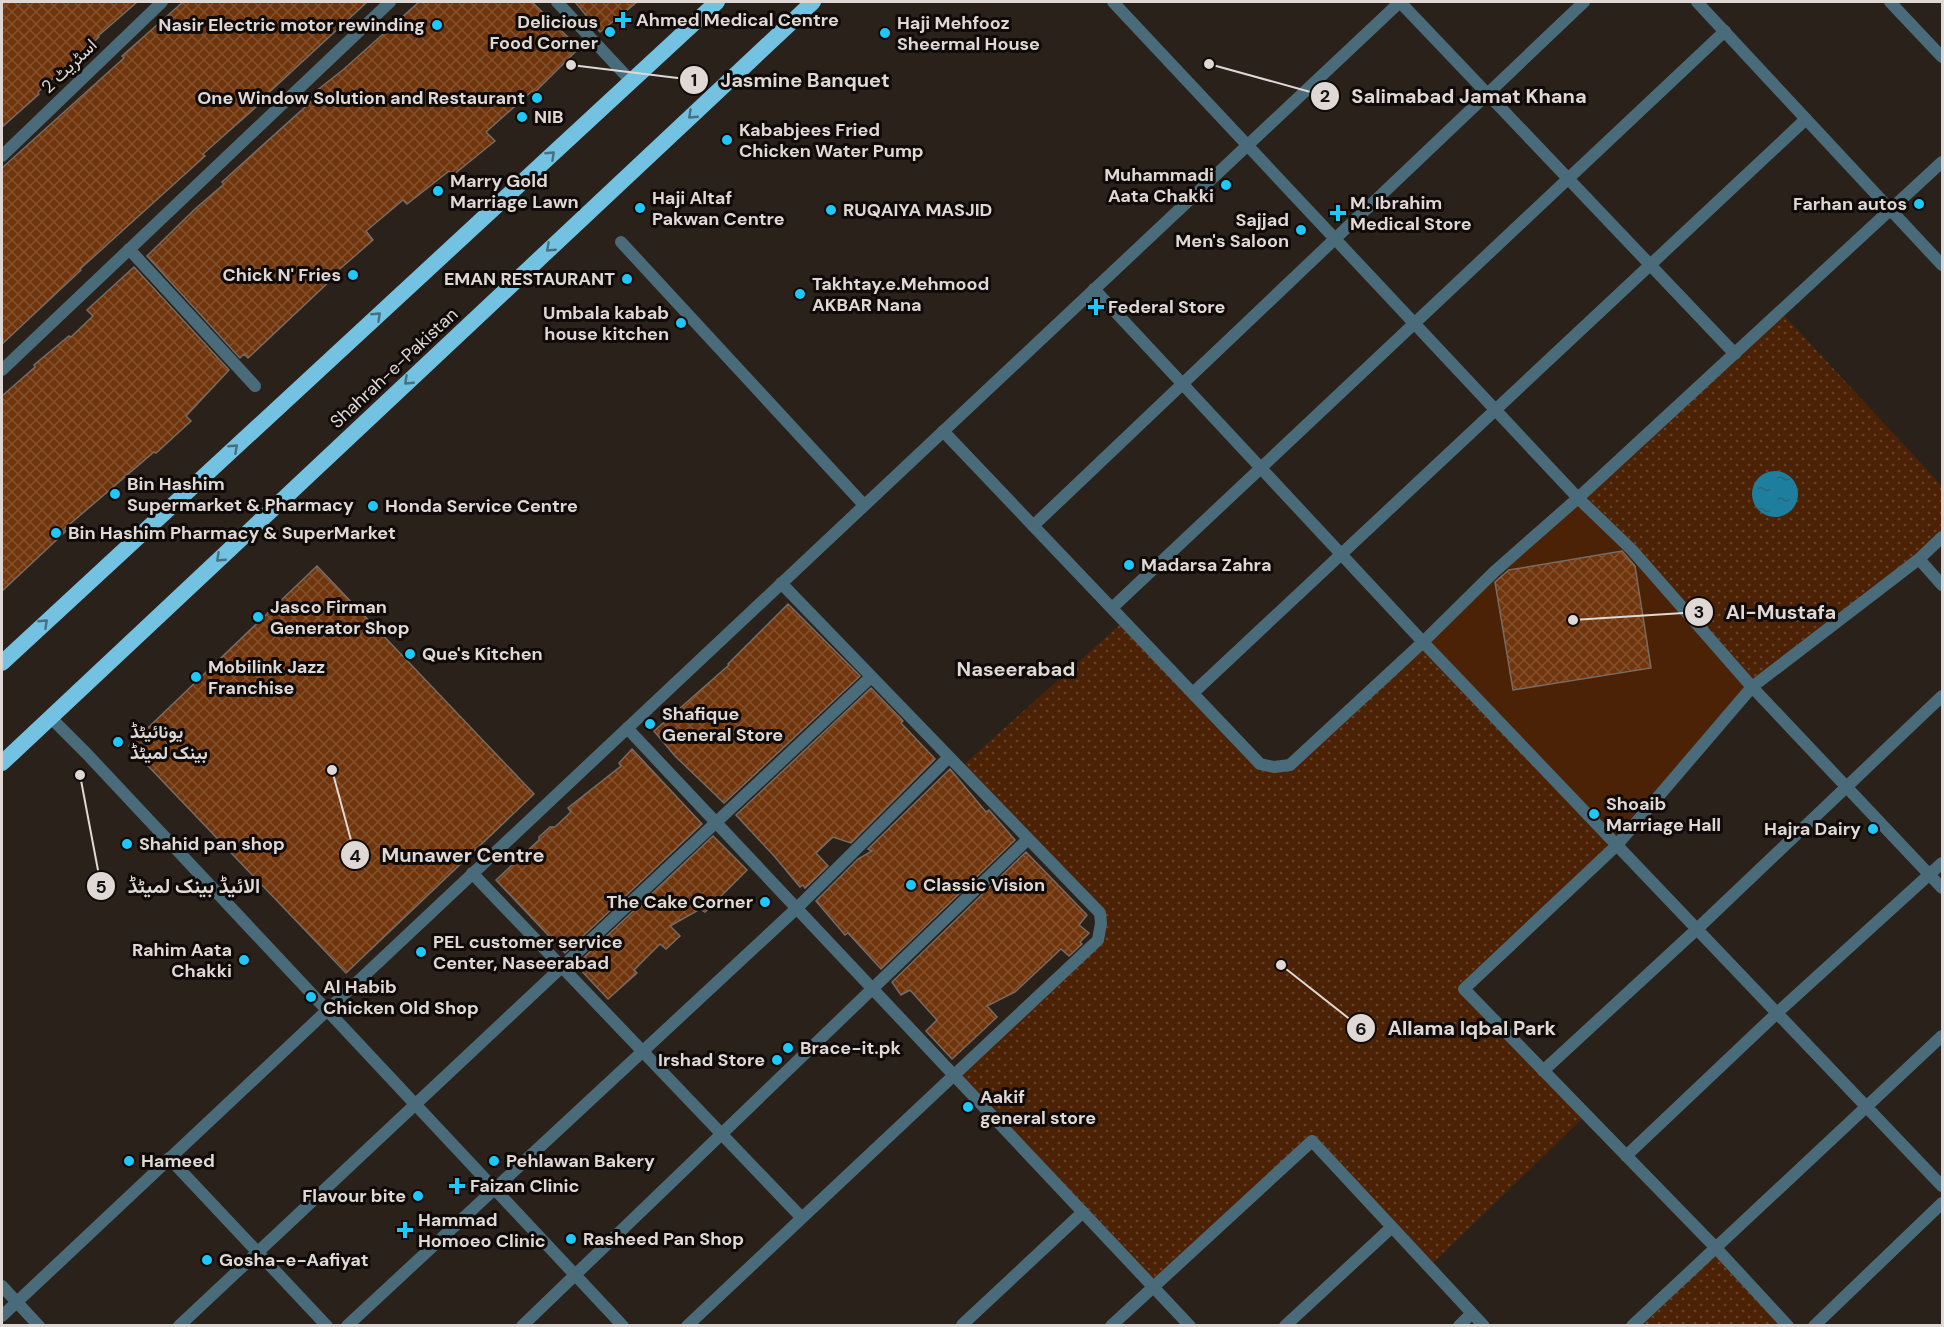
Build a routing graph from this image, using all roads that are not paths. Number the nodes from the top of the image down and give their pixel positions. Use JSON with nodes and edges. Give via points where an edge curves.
{"nodes":[{"id":1,"x":162,"y":2,"type":"edge"},
{"id":2,"x":390,"y":2,"type":"edge"},
{"id":3,"x":557,"y":2,"type":"edge"},
{"id":4,"x":717,"y":2,"type":"edge"},
{"id":5,"x":813,"y":2,"type":"edge"},
{"id":6,"x":1113,"y":2,"type":"edge"},
{"id":7,"x":1400,"y":2,"type":"edge"},
{"id":8,"x":1584,"y":2,"type":"edge"},
{"id":9,"x":1697,"y":2,"type":"edge"},
{"id":10,"x":1890,"y":2,"type":"edge"},
{"id":11,"x":1725,"y":31,"type":"junction"},
{"id":12,"x":1942,"y":57,"type":"edge"},
{"id":13,"x":631,"y":81,"type":"junction"},
{"id":14,"x":1487,"y":93,"type":"junction"},
{"id":15,"x":1806,"y":119,"type":"junction"},
{"id":16,"x":1247,"y":145,"type":"junction"},
{"id":17,"x":2,"y":156,"type":"edge"},
{"id":18,"x":1942,"y":162,"type":"edge"},
{"id":19,"x":1568,"y":179,"type":"junction"},
{"id":20,"x":1892,"y":210,"type":"junction"},
{"id":21,"x":1335,"y":239,"type":"junction"},
{"id":22,"x":621,"y":242,"type":"dead end"},
{"id":23,"x":129,"y":249,"type":"junction"},
{"id":24,"x":1650,"y":265,"type":"junction"},
{"id":25,"x":1942,"y":265,"type":"edge"},
{"id":26,"x":1094,"y":289,"type":"junction"},
{"id":27,"x":1415,"y":324,"type":"junction"},
{"id":28,"x":1735,"y":354,"type":"junction"},
{"id":29,"x":2,"y":370,"type":"edge"},
{"id":30,"x":1183,"y":384,"type":"junction"},
{"id":31,"x":255,"y":386,"type":"dead end"},
{"id":32,"x":1495,"y":410,"type":"junction"},
{"id":33,"x":942,"y":431,"type":"junction"},
{"id":34,"x":1261,"y":468,"type":"junction"},
{"id":35,"x":1578,"y":498,"type":"junction"},
{"id":36,"x":864,"y":505,"type":"junction"},
{"id":37,"x":1033,"y":526,"type":"junction"},
{"id":38,"x":1942,"y":537,"type":"edge"},
{"id":39,"x":1341,"y":554,"type":"junction"},
{"id":40,"x":1919,"y":559,"type":"junction"},
{"id":41,"x":781,"y":583,"type":"junction"},
{"id":42,"x":1942,"y":585,"type":"edge"},
{"id":43,"x":1112,"y":608,"type":"junction"},
{"id":44,"x":1423,"y":642,"type":"junction"},
{"id":45,"x":2,"y":663,"type":"edge"},
{"id":46,"x":872,"y":677,"type":"junction"},
{"id":47,"x":1752,"y":687,"type":"junction"},
{"id":48,"x":1193,"y":693,"type":"junction"},
{"id":49,"x":1942,"y":696,"type":"edge"},
{"id":50,"x":50,"y":717,"type":"junction"},
{"id":51,"x":627,"y":728,"type":"junction"},
{"id":52,"x":949,"y":757,"type":"junction"},
{"id":53,"x":2,"y":762,"type":"edge"},
{"id":54,"x":1847,"y":786,"type":"junction"},
{"id":55,"x":715,"y":822,"type":"junction"},
{"id":56,"x":1028,"y":839,"type":"junction"},
{"id":57,"x":1616,"y":846,"type":"junction"},
{"id":58,"x":1942,"y":863,"type":"edge"},
{"id":59,"x":472,"y":873,"type":"junction"},
{"id":60,"x":1930,"y":875,"type":"junction"},
{"id":61,"x":1942,"y":888,"type":"edge"},
{"id":62,"x":797,"y":908,"type":"junction"},
{"id":63,"x":1696,"y":929,"type":"junction"},
{"id":64,"x":561,"y":966,"type":"junction"},
{"id":65,"x":872,"y":988,"type":"junction"},
{"id":66,"x":327,"y":1009,"type":"junction"},
{"id":67,"x":1777,"y":1013,"type":"junction"},
{"id":68,"x":1942,"y":1036,"type":"edge"},
{"id":69,"x":643,"y":1051,"type":"junction"},
{"id":70,"x":1543,"y":1071,"type":"junction"},
{"id":71,"x":953,"y":1074,"type":"junction"},
{"id":72,"x":415,"y":1104,"type":"junction"},
{"id":73,"x":1867,"y":1107,"type":"junction"},
{"id":74,"x":721,"y":1133,"type":"junction"},
{"id":75,"x":1626,"y":1156,"type":"junction"},
{"id":76,"x":169,"y":1158,"type":"junction"},
{"id":77,"x":1942,"y":1185,"type":"edge"},
{"id":78,"x":495,"y":1189,"type":"junction"},
{"id":79,"x":1942,"y":1203,"type":"edge"},
{"id":80,"x":1083,"y":1212,"type":"junction"},
{"id":81,"x":801,"y":1217,"type":"junction"},
{"id":82,"x":1392,"y":1227,"type":"junction"},
{"id":83,"x":1716,"y":1248,"type":"junction"},
{"id":84,"x":258,"y":1252,"type":"junction"},
{"id":85,"x":575,"y":1274,"type":"junction"},
{"id":86,"x":2,"y":1286,"type":"edge"},
{"id":87,"x":1154,"y":1287,"type":"junction"},
{"id":88,"x":17,"y":1302,"type":"junction"},
{"id":89,"x":1472,"y":1313,"type":"junction"},
{"id":90,"x":2,"y":1316,"type":"edge"},
{"id":91,"x":962,"y":1325,"type":"edge"},
{"id":92,"x":39,"y":1326,"type":"edge"},
{"id":93,"x":179,"y":1326,"type":"edge"},
{"id":94,"x":327,"y":1326,"type":"edge"},
{"id":95,"x":348,"y":1326,"type":"edge"},
{"id":96,"x":522,"y":1326,"type":"edge"},
{"id":97,"x":623,"y":1326,"type":"edge"},
{"id":98,"x":687,"y":1326,"type":"edge"},
{"id":99,"x":1111,"y":1326,"type":"edge"},
{"id":100,"x":1190,"y":1326,"type":"edge"},
{"id":101,"x":1285,"y":1326,"type":"edge"},
{"id":102,"x":1459,"y":1326,"type":"edge"},
{"id":103,"x":1484,"y":1326,"type":"edge"},
{"id":104,"x":1632,"y":1326,"type":"edge"},
{"id":105,"x":1788,"y":1326,"type":"edge"},
{"id":106,"x":1814,"y":1326,"type":"edge"}],
"edges":[{"from":1,"to":17,"type":"street","name":"اسٹریٹ 2"},
{"from":2,"to":23,"type":"street"},
{"from":3,"to":13,"type":"street"},
{"from":4,"to":13,"type":"highway"},
{"from":5,"to":50,"type":"highway","name":"Shahrah-e-Pakistan","one_way":true},
{"from":6,"to":16,"type":"street"},
{"from":7,"to":14,"type":"street"},
{"from":7,"to":16,"type":"street"},
{"from":8,"to":14,"type":"street"},
{"from":9,"to":11,"type":"street"},
{"from":10,"to":12,"type":"street"},
{"from":11,"to":15,"type":"street"},
{"from":11,"to":19,"type":"street"},
{"from":45,"to":13,"type":"highway","one_way":true},
{"from":14,"to":19,"type":"street"},
{"from":14,"to":21,"type":"street"},
{"from":15,"to":20,"type":"street"},
{"from":15,"to":24,"type":"street"},
{"from":16,"to":21,"type":"street"},
{"from":16,"to":26,"type":"street"},
{"from":18,"to":20,"type":"street"},
{"from":19,"to":24,"type":"street"},
{"from":19,"to":27,"type":"street"},
{"from":20,"to":25,"type":"street"},
{"from":20,"to":28,"type":"street"},
{"from":21,"to":27,"type":"street"},
{"from":21,"to":30,"type":"street"},
{"from":22,"to":36,"type":"street"},
{"from":23,"to":29,"type":"street"},
{"from":23,"to":31,"type":"street"},
{"from":24,"to":28,"type":"street"},
{"from":24,"to":32,"type":"street"},
{"from":26,"to":30,"type":"street"},
{"from":26,"to":33,"type":"street"},
{"from":27,"to":32,"type":"street"},
{"from":27,"to":34,"type":"street"},
{"from":28,"to":35,"type":"street"},
{"from":30,"to":34,"type":"street"},
{"from":30,"to":37,"type":"street"},
{"from":32,"to":35,"type":"street"},
{"from":32,"to":39,"type":"street"},
{"from":33,"to":36,"type":"street"},
{"from":33,"to":37,"type":"street"},
{"from":34,"to":39,"type":"street"},
{"from":34,"to":43,"type":"street"},
{"from":35,"to":44,"type":"street"},
{"from":35,"to":47,"type":"street","via":[[1632,550]]},
{"from":36,"to":41,"type":"street"},
{"from":37,"to":43,"type":"street"},
{"from":38,"to":40,"type":"street"},
{"from":39,"to":44,"type":"street"},
{"from":39,"to":48,"type":"street"},
{"from":40,"to":42,"type":"street"},
{"from":40,"to":47,"type":"street"},
{"from":41,"to":46,"type":"street"},
{"from":41,"to":51,"type":"street"},
{"from":43,"to":48,"type":"street"},
{"from":44,"to":48,"type":"street","via":[[1290,765],[1260,764]]},
{"from":44,"to":57,"type":"street"},
{"from":46,"to":52,"type":"street"},
{"from":46,"to":55,"type":"street"},
{"from":47,"to":54,"type":"street"},
{"from":47,"to":57,"type":"street"},
{"from":49,"to":54,"type":"street"},
{"from":50,"to":53,"type":"highway","name":"Shahrah-e-Pakistan"},
{"from":50,"to":66,"type":"street"},
{"from":51,"to":55,"type":"street"},
{"from":51,"to":59,"type":"street"},
{"from":52,"to":56,"type":"street"},
{"from":52,"to":62,"type":"street"},
{"from":54,"to":60,"type":"street"},
{"from":54,"to":63,"type":"street"},
{"from":55,"to":62,"type":"street"},
{"from":55,"to":64,"type":"street"},
{"from":56,"to":65,"type":"street"},
{"from":56,"to":71,"type":"street","via":[[1100,913],[1098,940]]},
{"from":57,"to":63,"type":"street"},
{"from":57,"to":70,"type":"street","via":[[1464,989]]},
{"from":58,"to":60,"type":"street"},
{"from":59,"to":64,"type":"street"},
{"from":59,"to":66,"type":"street"},
{"from":60,"to":61,"type":"street"},
{"from":60,"to":67,"type":"street"},
{"from":62,"to":65,"type":"street"},
{"from":62,"to":69,"type":"street"},
{"from":63,"to":67,"type":"street"},
{"from":63,"to":70,"type":"street"},
{"from":64,"to":69,"type":"street"},
{"from":64,"to":72,"type":"street"},
{"from":65,"to":71,"type":"street"},
{"from":65,"to":74,"type":"street"},
{"from":66,"to":72,"type":"street"},
{"from":66,"to":76,"type":"street"},
{"from":67,"to":73,"type":"street"},
{"from":67,"to":75,"type":"street"},
{"from":68,"to":73,"type":"street"},
{"from":69,"to":74,"type":"street"},
{"from":69,"to":78,"type":"street"},
{"from":70,"to":75,"type":"street"},
{"from":71,"to":80,"type":"street"},
{"from":71,"to":81,"type":"street"},
{"from":72,"to":78,"type":"street"},
{"from":72,"to":84,"type":"street"},
{"from":73,"to":77,"type":"street"},
{"from":73,"to":83,"type":"street"},
{"from":74,"to":81,"type":"street"},
{"from":74,"to":85,"type":"street"},
{"from":75,"to":83,"type":"street"},
{"from":76,"to":84,"type":"street"},
{"from":76,"to":88,"type":"street"},
{"from":78,"to":85,"type":"street"},
{"from":78,"to":95,"type":"street"},
{"from":79,"to":106,"type":"street"},
{"from":80,"to":87,"type":"street"},
{"from":80,"to":91,"type":"street"},
{"from":81,"to":98,"type":"street"},
{"from":82,"to":87,"type":"street","via":[[1312,1141]]},
{"from":82,"to":89,"type":"street"},
{"from":82,"to":101,"type":"street"},
{"from":83,"to":104,"type":"street"},
{"from":83,"to":105,"type":"street"},
{"from":84,"to":93,"type":"street"},
{"from":84,"to":94,"type":"street"},
{"from":85,"to":96,"type":"street"},
{"from":85,"to":97,"type":"street"},
{"from":86,"to":88,"type":"street"},
{"from":87,"to":99,"type":"street"},
{"from":87,"to":100,"type":"street"},
{"from":88,"to":90,"type":"street"},
{"from":88,"to":92,"type":"street"},
{"from":89,"to":102,"type":"street"},
{"from":89,"to":103,"type":"street"}]}
